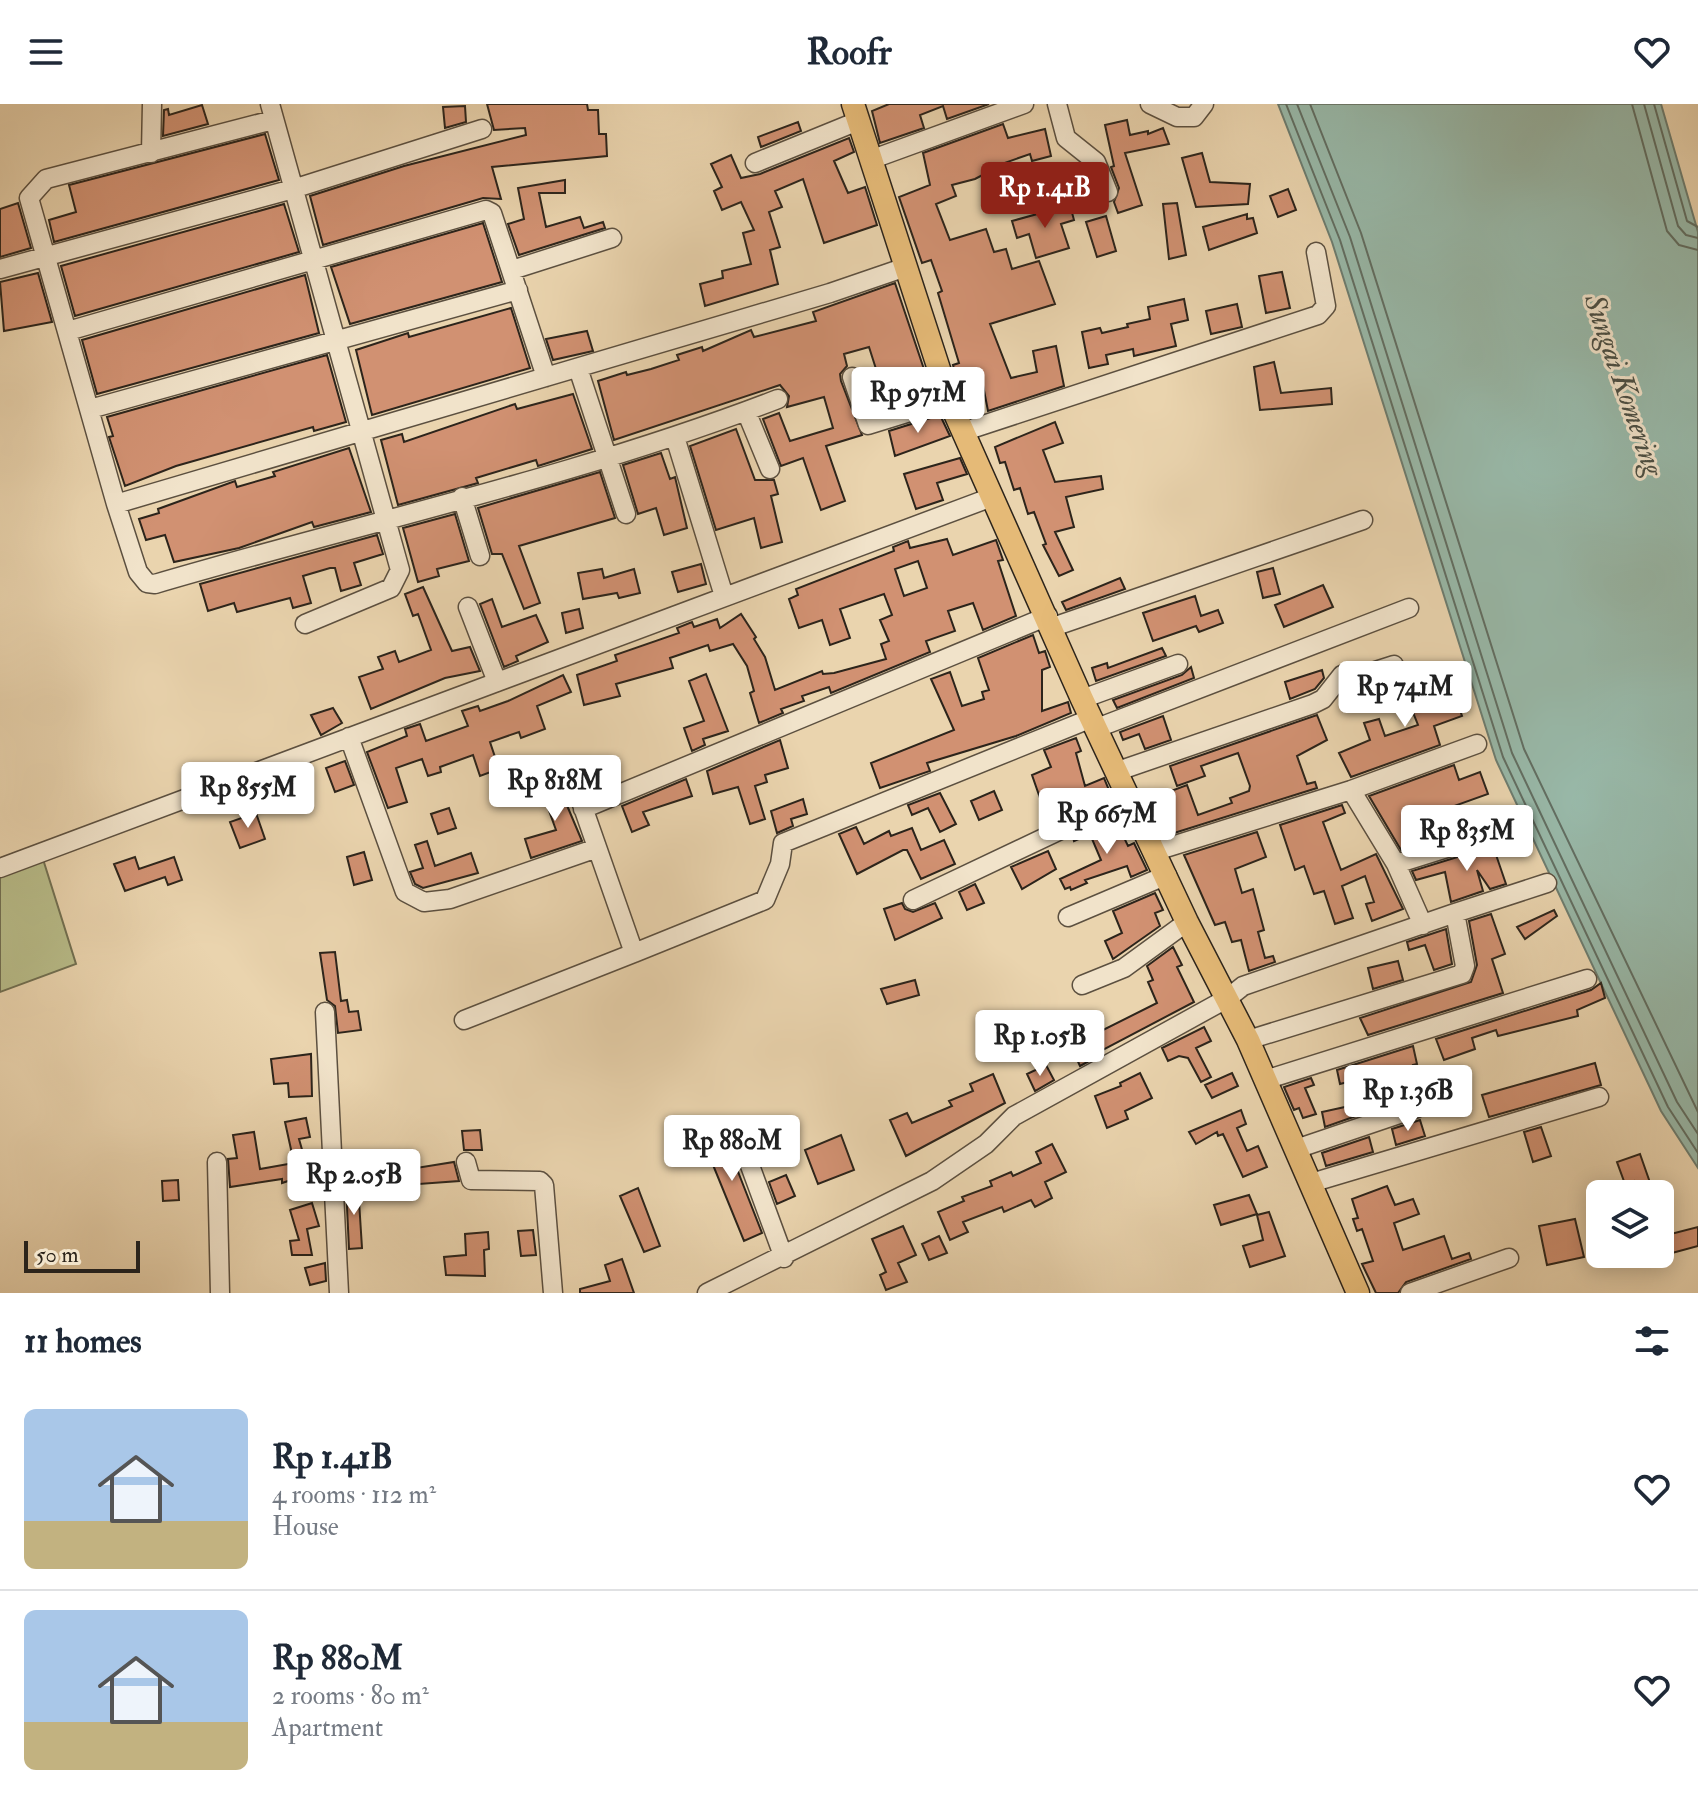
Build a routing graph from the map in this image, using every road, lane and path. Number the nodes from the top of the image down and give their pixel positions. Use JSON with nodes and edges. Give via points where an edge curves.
{"nodes":[{"id":1,"x":152,"y":104,"type":"edge"},
{"id":2,"x":1024,"y":104,"type":"edge"},
{"id":3,"x":1057,"y":104,"type":"edge"},
{"id":4,"x":1150,"y":104,"type":"edge"},
{"id":5,"x":1204,"y":104,"type":"edge"},
{"id":6,"x":271,"y":112,"type":"edge"},
{"id":7,"x":856,"y":112,"type":"edge"},
{"id":8,"x":482,"y":129,"type":"dead end"},
{"id":9,"x":151,"y":153,"type":"junction"},
{"id":10,"x":870,"y":160,"type":"junction"},
{"id":11,"x":755,"y":163,"type":"dead end"},
{"id":12,"x":293,"y":189,"type":"junction"},
{"id":13,"x":1108,"y":192,"type":"dead end"},
{"id":14,"x":612,"y":238,"type":"dead end"},
{"id":15,"x":1316,"y":252,"type":"dead end"},
{"id":16,"x":48,"y":257,"type":"junction"},
{"id":17,"x":312,"y":260,"type":"junction"},
{"id":18,"x":903,"y":268,"type":"junction"},
{"id":19,"x":0,"y":269,"type":"edge"},
{"id":20,"x":512,"y":270,"type":"junction"},
{"id":21,"x":518,"y":290,"type":"junction"},
{"id":22,"x":68,"y":331,"type":"junction"},
{"id":23,"x":335,"y":343,"type":"junction"},
{"id":24,"x":578,"y":368,"type":"junction"},
{"id":25,"x":546,"y":377,"type":"junction"},
{"id":26,"x":852,"y":377,"type":"dead end"},
{"id":27,"x":778,"y":399,"type":"dead end"},
{"id":28,"x":949,"y":400,"type":"junction"},
{"id":29,"x":90,"y":409,"type":"junction"},
{"id":30,"x":746,"y":411,"type":"junction"},
{"id":31,"x":965,"y":431,"type":"junction"},
{"id":32,"x":360,"y":434,"type":"junction"},
{"id":33,"x":675,"y":437,"type":"junction"},
{"id":34,"x":607,"y":456,"type":"junction"},
{"id":35,"x":770,"y":469,"type":"dead end"},
{"id":36,"x":462,"y":497,"type":"junction"},
{"id":37,"x":992,"y":497,"type":"junction"},
{"id":38,"x":116,"y":504,"type":"junction"},
{"id":39,"x":626,"y":514,"type":"dead end"},
{"id":40,"x":1363,"y":520,"type":"dead end"},
{"id":41,"x":386,"y":521,"type":"junction"},
{"id":42,"x":480,"y":556,"type":"dead end"},
{"id":43,"x":724,"y":596,"type":"junction"},
{"id":44,"x":468,"y":607,"type":"dead end"},
{"id":45,"x":1409,"y":608,"type":"dead end"},
{"id":46,"x":1050,"y":621,"type":"junction"},
{"id":47,"x":305,"y":624,"type":"dead end"},
{"id":48,"x":1178,"y":664,"type":"dead end"},
{"id":49,"x":1394,"y":665,"type":"dead end"},
{"id":50,"x":497,"y":682,"type":"junction"},
{"id":51,"x":1091,"y":715,"type":"junction"},
{"id":52,"x":349,"y":737,"type":"junction"},
{"id":53,"x":1477,"y":744,"type":"dead end"},
{"id":54,"x":1118,"y":771,"type":"junction"},
{"id":55,"x":571,"y":773,"type":"dead end"},
{"id":56,"x":1351,"y":790,"type":"junction"},
{"id":57,"x":1130,"y":797,"type":"junction"},
{"id":58,"x":583,"y":809,"type":"junction"},
{"id":59,"x":1514,"y":827,"type":"dead end"},
{"id":60,"x":597,"y":848,"type":"junction"},
{"id":61,"x":1156,"y":851,"type":"junction"},
{"id":62,"x":1396,"y":864,"type":"junction"},
{"id":63,"x":0,"y":868,"type":"edge"},
{"id":64,"x":1167,"y":875,"type":"junction"},
{"id":65,"x":1547,"y":883,"type":"dead end"},
{"id":66,"x":913,"y":900,"type":"dead end"},
{"id":67,"x":1455,"y":913,"type":"junction"},
{"id":68,"x":1068,"y":917,"type":"dead end"},
{"id":69,"x":1187,"y":922,"type":"junction"},
{"id":70,"x":1423,"y":925,"type":"junction"},
{"id":71,"x":634,"y":953,"type":"junction"},
{"id":72,"x":1587,"y":979,"type":"dead end"},
{"id":73,"x":1082,"y":985,"type":"dead end"},
{"id":74,"x":1228,"y":998,"type":"junction"},
{"id":75,"x":325,"y":1012,"type":"dead end"},
{"id":76,"x":464,"y":1020,"type":"dead end"},
{"id":77,"x":1248,"y":1040,"type":"junction"},
{"id":78,"x":1265,"y":1080,"type":"junction"},
{"id":79,"x":1599,"y":1097,"type":"dead end"},
{"id":80,"x":1417,"y":1108,"type":"dead end"},
{"id":81,"x":738,"y":1133,"type":"dead end"},
{"id":82,"x":1296,"y":1149,"type":"junction"},
{"id":83,"x":217,"y":1162,"type":"dead end"},
{"id":84,"x":466,"y":1162,"type":"dead end"},
{"id":85,"x":1311,"y":1183,"type":"junction"},
{"id":86,"x":784,"y":1258,"type":"junction"},
{"id":87,"x":1509,"y":1258,"type":"dead end"},
{"id":88,"x":220,"y":1293,"type":"edge"},
{"id":89,"x":339,"y":1293,"type":"edge"},
{"id":90,"x":553,"y":1293,"type":"edge"},
{"id":91,"x":707,"y":1293,"type":"edge"},
{"id":92,"x":1358,"y":1293,"type":"edge"},
{"id":93,"x":1410,"y":1293,"type":"edge"}],
"edges":[{"from":1,"to":9,"type":"street"},
{"from":2,"to":10,"type":"street"},
{"from":3,"to":13,"type":"street","via":[[1066,138],[1096,162]]},
{"from":4,"to":5,"type":"street","via":[[1186,118],[1194,117]]},
{"from":6,"to":9,"type":"street"},
{"from":6,"to":12,"type":"street"},
{"from":7,"to":10,"type":"main road"},
{"from":7,"to":11,"type":"street"},
{"from":8,"to":12,"type":"street"},
{"from":9,"to":16,"type":"street","via":[[36,186],[29,198]]},
{"from":10,"to":18,"type":"main road"},
{"from":12,"to":16,"type":"street"},
{"from":12,"to":17,"type":"street"},
{"from":14,"to":20,"type":"street"},
{"from":15,"to":31,"type":"street","via":[[1326,306],[1318,315]]},
{"from":16,"to":19,"type":"street"},
{"from":16,"to":22,"type":"street"},
{"from":17,"to":20,"type":"street","via":[[486,210],[492,213]]},
{"from":17,"to":22,"type":"street"},
{"from":17,"to":23,"type":"street"},
{"from":18,"to":24,"type":"street"},
{"from":18,"to":28,"type":"main road"},
{"from":20,"to":21,"type":"street"},
{"from":21,"to":23,"type":"street"},
{"from":21,"to":25,"type":"street"},
{"from":22,"to":29,"type":"street"},
{"from":23,"to":29,"type":"street"},
{"from":23,"to":32,"type":"street"},
{"from":24,"to":25,"type":"street"},
{"from":24,"to":34,"type":"street"},
{"from":25,"to":32,"type":"street"},
{"from":26,"to":28,"type":"street","via":[[868,425]]},
{"from":27,"to":30,"type":"street"},
{"from":28,"to":31,"type":"main road"},
{"from":29,"to":38,"type":"street"},
{"from":30,"to":33,"type":"street"},
{"from":30,"to":35,"type":"street"},
{"from":31,"to":37,"type":"main road"},
{"from":32,"to":38,"type":"street"},
{"from":32,"to":41,"type":"street"},
{"from":33,"to":34,"type":"street"},
{"from":33,"to":43,"type":"street"},
{"from":34,"to":36,"type":"street"},
{"from":34,"to":39,"type":"street"},
{"from":36,"to":41,"type":"street"},
{"from":36,"to":42,"type":"street"},
{"from":37,"to":43,"type":"street"},
{"from":37,"to":46,"type":"main road"},
{"from":38,"to":41,"type":"street","via":[[138,572],[155,584]]},
{"from":40,"to":46,"type":"street"},
{"from":41,"to":47,"type":"street","via":[[400,570],[395,584]]},
{"from":43,"to":50,"type":"street"},
{"from":44,"to":50,"type":"street"},
{"from":45,"to":51,"type":"street"},
{"from":46,"to":51,"type":"main road"},
{"from":46,"to":58,"type":"street"},
{"from":48,"to":51,"type":"street"},
{"from":49,"to":54,"type":"street","via":[[1342,675],[1313,704]]},
{"from":50,"to":52,"type":"street"},
{"from":51,"to":54,"type":"main road"},
{"from":51,"to":71,"type":"street","via":[[783,843],[765,900]]},
{"from":52,"to":60,"type":"street","via":[[410,897],[424,902],[450,899]]},
{"from":52,"to":63,"type":"street"},
{"from":53,"to":56,"type":"street"},
{"from":54,"to":57,"type":"main road"},
{"from":55,"to":58,"type":"street"},
{"from":56,"to":61,"type":"street"},
{"from":56,"to":62,"type":"street"},
{"from":57,"to":61,"type":"main road"},
{"from":57,"to":66,"type":"street"},
{"from":58,"to":60,"type":"street"},
{"from":59,"to":62,"type":"street"},
{"from":60,"to":71,"type":"street"},
{"from":61,"to":64,"type":"main road"},
{"from":62,"to":70,"type":"street"},
{"from":64,"to":68,"type":"street"},
{"from":64,"to":69,"type":"main road"},
{"from":65,"to":67,"type":"street"},
{"from":67,"to":70,"type":"street"},
{"from":67,"to":77,"type":"street","via":[[1462,974]]},
{"from":69,"to":73,"type":"street","via":[[1124,968]]},
{"from":69,"to":74,"type":"main road"},
{"from":70,"to":74,"type":"street","via":[[1243,986]]},
{"from":71,"to":76,"type":"street"},
{"from":72,"to":78,"type":"street"},
{"from":74,"to":77,"type":"main road"},
{"from":74,"to":86,"type":"street","via":[[1014,1116],[986,1144],[932,1181]]},
{"from":75,"to":89,"type":"street"},
{"from":77,"to":78,"type":"main road"},
{"from":78,"to":82,"type":"main road"},
{"from":79,"to":85,"type":"street"},
{"from":80,"to":82,"type":"street"},
{"from":81,"to":86,"type":"street"},
{"from":82,"to":85,"type":"main road"},
{"from":83,"to":88,"type":"street"},
{"from":84,"to":90,"type":"street","via":[[471,1180],[544,1185]]},
{"from":85,"to":92,"type":"main road"},
{"from":86,"to":91,"type":"street"},
{"from":87,"to":93,"type":"street"}]}
